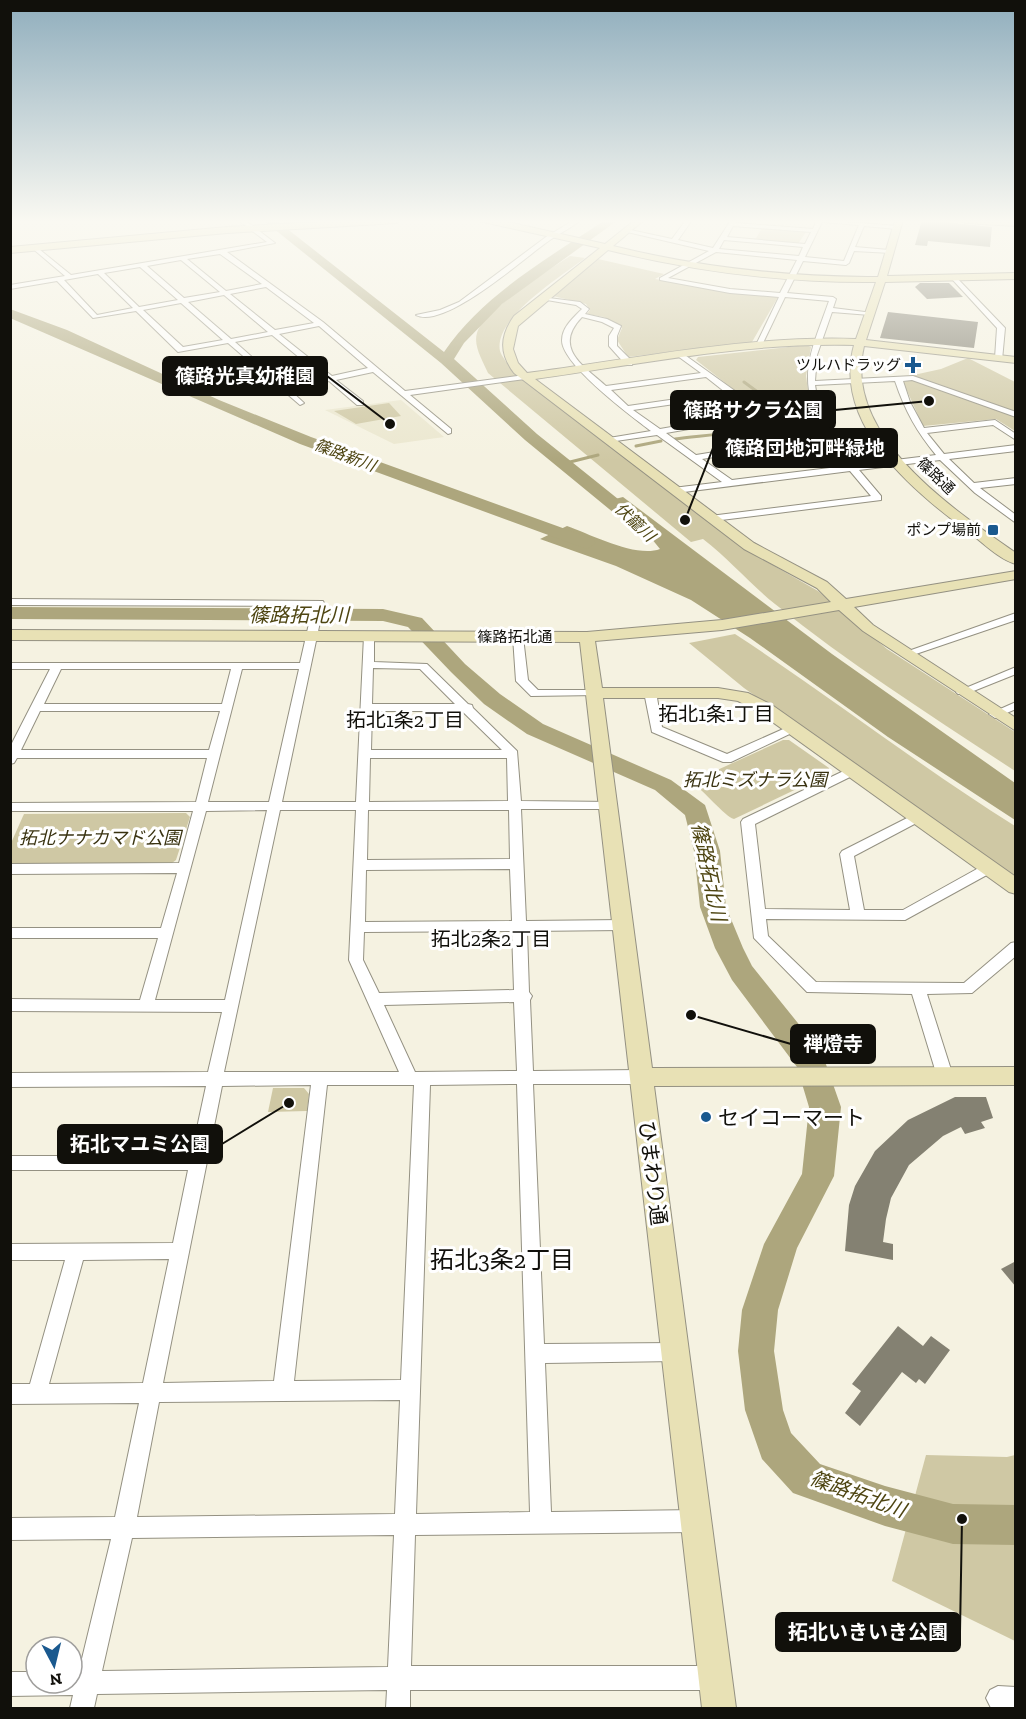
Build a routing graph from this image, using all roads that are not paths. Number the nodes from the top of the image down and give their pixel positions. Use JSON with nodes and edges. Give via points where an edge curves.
{"nodes":[{"id":1,"x":79,"y":300,"type":"edge"},
{"id":2,"x":130,"y":300,"type":"edge"},
{"id":3,"x":182,"y":300,"type":"edge"},
{"id":4,"x":183,"y":300,"type":"edge"},
{"id":5,"x":235,"y":300,"type":"edge"},
{"id":6,"x":288,"y":300,"type":"edge"},
{"id":7,"x":465,"y":300,"type":"edge"},
{"id":8,"x":540,"y":300,"type":"edge"},
{"id":9,"x":559,"y":300,"type":"edge"},
{"id":10,"x":780,"y":300,"type":"edge"},
{"id":11,"x":832,"y":300,"type":"edge"},
{"id":12,"x":874,"y":300,"type":"edge"},
{"id":13,"x":974,"y":300,"type":"edge"},
{"id":14,"x":139,"y":309,"type":"junction"},
{"id":15,"x":829,"y":310,"type":"junction"},
{"id":16,"x":870,"y":314,"type":"junction"},
{"id":17,"x":420,"y":315,"type":"dead end"},
{"id":18,"x":580,"y":315,"type":"junction"},
{"id":19,"x":320,"y":324,"type":"junction"},
{"id":20,"x":274,"y":333,"type":"junction"},
{"id":21,"x":230,"y":341,"type":"junction"},
{"id":22,"x":819,"y":341,"type":"junction"},
{"id":23,"x":861,"y":342,"type":"junction"},
{"id":24,"x":758,"y":345,"type":"junction"},
{"id":25,"x":682,"y":355,"type":"junction"},
{"id":26,"x":999,"y":358,"type":"junction"},
{"id":27,"x":1016,"y":360,"type":"edge"},
{"id":28,"x":628,"y":363,"type":"junction"},
{"id":29,"x":376,"y":369,"type":"junction"},
{"id":30,"x":581,"y":369,"type":"junction"},
{"id":31,"x":707,"y":375,"type":"junction"},
{"id":32,"x":525,"y":377,"type":"junction"},
{"id":33,"x":330,"y":378,"type":"junction"},
{"id":34,"x":898,"y":379,"type":"junction"},
{"id":35,"x":857,"y":381,"type":"junction"},
{"id":36,"x":812,"y":383,"type":"junction"},
{"id":37,"x":283,"y":389,"type":"junction"},
{"id":38,"x":604,"y":389,"type":"junction"},
{"id":39,"x":405,"y":393,"type":"junction"},
{"id":40,"x":732,"y":393,"type":"junction"},
{"id":41,"x":300,"y":403,"type":"dead end"},
{"id":42,"x":360,"y":403,"type":"dead end"},
{"id":43,"x":626,"y":409,"type":"junction"},
{"id":44,"x":1016,"y":415,"type":"edge"},
{"id":45,"x":448,"y":431,"type":"dead end"},
{"id":46,"x":920,"y":431,"type":"junction"},
{"id":47,"x":658,"y":432,"type":"junction"},
{"id":48,"x":829,"y":436,"type":"junction"},
{"id":49,"x":1016,"y":438,"type":"edge"},
{"id":50,"x":612,"y":440,"type":"junction"},
{"id":51,"x":1016,"y":448,"type":"edge"},
{"id":52,"x":695,"y":458,"type":"junction"},
{"id":53,"x":941,"y":458,"type":"junction"},
{"id":54,"x":899,"y":463,"type":"junction"},
{"id":55,"x":852,"y":469,"type":"junction"},
{"id":56,"x":1016,"y":481,"type":"edge"},
{"id":57,"x":731,"y":484,"type":"junction"},
{"id":58,"x":972,"y":486,"type":"junction"},
{"id":59,"x":676,"y":490,"type":"junction"},
{"id":60,"x":713,"y":518,"type":"junction"},
{"id":61,"x":1016,"y":520,"type":"edge"},
{"id":62,"x":1016,"y":561,"type":"edge"},
{"id":63,"x":1016,"y":575,"type":"edge"},
{"id":64,"x":841,"y":604,"type":"junction"},
{"id":65,"x":13,"y":606,"type":"edge"},
{"id":66,"x":1016,"y":616,"type":"edge"},
{"id":67,"x":313,"y":630,"type":"junction"},
{"id":68,"x":10,"y":635,"type":"edge"},
{"id":69,"x":369,"y":636,"type":"junction"},
{"id":70,"x":518,"y":637,"type":"junction"},
{"id":71,"x":587,"y":637,"type":"junction"},
{"id":72,"x":906,"y":654,"type":"junction"},
{"id":73,"x":369,"y":665,"type":"junction"},
{"id":74,"x":10,"y":666,"type":"edge"},
{"id":75,"x":57,"y":666,"type":"junction"},
{"id":76,"x":237,"y":666,"type":"junction"},
{"id":77,"x":305,"y":666,"type":"junction"},
{"id":78,"x":1016,"y":670,"type":"edge"},
{"id":79,"x":650,"y":692,"type":"junction"},
{"id":80,"x":962,"y":692,"type":"junction"},
{"id":81,"x":594,"y":693,"type":"junction"},
{"id":82,"x":1016,"y":705,"type":"edge"},
{"id":83,"x":225,"y":707,"type":"junction"},
{"id":84,"x":468,"y":707,"type":"junction"},
{"id":85,"x":36,"y":708,"type":"junction"},
{"id":86,"x":367,"y":708,"type":"junction"},
{"id":87,"x":995,"y":714,"type":"junction"},
{"id":88,"x":1016,"y":726,"type":"edge"},
{"id":89,"x":794,"y":729,"type":"junction"},
{"id":90,"x":213,"y":754,"type":"junction"},
{"id":91,"x":365,"y":754,"type":"junction"},
{"id":92,"x":513,"y":754,"type":"junction"},
{"id":93,"x":12,"y":757,"type":"edge"},
{"id":94,"x":852,"y":771,"type":"junction"},
{"id":95,"x":607,"y":793,"type":"junction"},
{"id":96,"x":516,"y":806,"type":"junction"},
{"id":97,"x":10,"y":807,"type":"edge"},
{"id":98,"x":200,"y":807,"type":"junction"},
{"id":99,"x":275,"y":807,"type":"junction"},
{"id":100,"x":364,"y":807,"type":"junction"},
{"id":101,"x":917,"y":817,"type":"junction"},
{"id":102,"x":517,"y":864,"type":"junction"},
{"id":103,"x":362,"y":865,"type":"junction"},
{"id":104,"x":185,"y":868,"type":"junction"},
{"id":105,"x":989,"y":868,"type":"junction"},
{"id":106,"x":10,"y":869,"type":"edge"},
{"id":107,"x":1016,"y":887,"type":"edge"},
{"id":108,"x":759,"y":914,"type":"junction"},
{"id":109,"x":858,"y":915,"type":"junction"},
{"id":110,"x":520,"y":925,"type":"junction"},
{"id":111,"x":622,"y":925,"type":"junction"},
{"id":112,"x":358,"y":927,"type":"junction"},
{"id":113,"x":10,"y":933,"type":"edge"},
{"id":114,"x":166,"y":933,"type":"junction"},
{"id":115,"x":1016,"y":947,"type":"edge"},
{"id":116,"x":918,"y":989,"type":"junction"},
{"id":117,"x":524,"y":996,"type":"junction"},
{"id":118,"x":374,"y":999,"type":"junction"},
{"id":119,"x":146,"y":1006,"type":"junction"},
{"id":120,"x":231,"y":1006,"type":"junction"},
{"id":121,"x":12,"y":1010,"type":"edge"},
{"id":122,"x":945,"y":1076,"type":"junction"},
{"id":123,"x":1016,"y":1076,"type":"edge"},
{"id":124,"x":524,"y":1077,"type":"junction"},
{"id":125,"x":641,"y":1077,"type":"junction"},
{"id":126,"x":416,"y":1078,"type":"junction"},
{"id":127,"x":215,"y":1079,"type":"junction"},
{"id":128,"x":320,"y":1079,"type":"junction"},
{"id":129,"x":10,"y":1080,"type":"edge"},
{"id":130,"x":10,"y":1162,"type":"edge"},
{"id":131,"x":198,"y":1163,"type":"junction"},
{"id":132,"x":180,"y":1251,"type":"junction"},
{"id":133,"x":10,"y":1252,"type":"edge"},
{"id":134,"x":76,"y":1252,"type":"junction"},
{"id":135,"x":676,"y":1352,"type":"junction"},
{"id":136,"x":536,"y":1354,"type":"junction"},
{"id":137,"x":411,"y":1390,"type":"junction"},
{"id":138,"x":151,"y":1392,"type":"junction"},
{"id":139,"x":283,"y":1392,"type":"junction"},
{"id":140,"x":37,"y":1393,"type":"junction"},
{"id":141,"x":10,"y":1394,"type":"edge"},
{"id":142,"x":697,"y":1521,"type":"junction"},
{"id":143,"x":541,"y":1523,"type":"junction"},
{"id":144,"x":405,"y":1525,"type":"junction"},
{"id":145,"x":124,"y":1527,"type":"junction"},
{"id":146,"x":10,"y":1529,"type":"edge"},
{"id":147,"x":399,"y":1678,"type":"junction"},
{"id":148,"x":715,"y":1678,"type":"junction"},
{"id":149,"x":10,"y":1684,"type":"edge"},
{"id":150,"x":87,"y":1684,"type":"junction"},
{"id":151,"x":1016,"y":1699,"type":"edge"},
{"id":152,"x":82,"y":1708,"type":"edge"},
{"id":153,"x":398,"y":1708,"type":"edge"},
{"id":154,"x":719,"y":1708,"type":"edge"},
{"id":155,"x":1003,"y":1708,"type":"edge"}],
"edges":[{"from":1,"to":14,"type":"street","via":[[95,317]]},
{"from":2,"to":14,"type":"street"},
{"from":3,"to":14,"type":"street"},
{"from":4,"to":21,"type":"street"},
{"from":5,"to":20,"type":"street"},
{"from":6,"to":19,"type":"street"},
{"from":7,"to":17,"type":"street","via":[[442,312]]},
{"from":8,"to":32,"type":"street","via":[[518,318],[506,338],[506,351]]},
{"from":9,"to":18,"type":"street","via":[[578,303],[586,309]]},
{"from":10,"to":24,"type":"street"},
{"from":11,"to":15,"type":"street"},
{"from":12,"to":16,"type":"street","name":"篠路通"},
{"from":13,"to":26,"type":"street","via":[[1001,328]]},
{"from":14,"to":21,"type":"street","via":[[181,350]]},
{"from":15,"to":16,"type":"street"},
{"from":15,"to":22,"type":"street"},
{"from":16,"to":23,"type":"street","name":"篠路通"},
{"from":18,"to":28,"type":"street","via":[[604,319],[618,328],[613,346]]},
{"from":18,"to":30,"type":"street","via":[[564,336],[565,348]]},
{"from":19,"to":20,"type":"street"},
{"from":19,"to":29,"type":"street"},
{"from":20,"to":21,"type":"street"},
{"from":20,"to":33,"type":"street"},
{"from":21,"to":37,"type":"street"},
{"from":22,"to":23,"type":"street"},
{"from":22,"to":24,"type":"street"},
{"from":22,"to":36,"type":"street","via":[[813,356]]},
{"from":23,"to":26,"type":"street"},
{"from":23,"to":35,"type":"street","name":"篠路通","via":[[856,360]]},
{"from":24,"to":25,"type":"street"},
{"from":25,"to":28,"type":"street"},
{"from":25,"to":31,"type":"street"},
{"from":26,"to":27,"type":"street"},
{"from":28,"to":30,"type":"street"},
{"from":29,"to":33,"type":"street"},
{"from":29,"to":39,"type":"street"},
{"from":30,"to":32,"type":"street"},
{"from":30,"to":38,"type":"street"},
{"from":31,"to":38,"type":"street"},
{"from":31,"to":40,"type":"street"},
{"from":32,"to":39,"type":"street"},
{"from":32,"to":50,"type":"street"},
{"from":33,"to":37,"type":"street"},
{"from":33,"to":42,"type":"street"},
{"from":34,"to":35,"type":"street"},
{"from":34,"to":44,"type":"street","via":[[913,378]]},
{"from":34,"to":46,"type":"street"},
{"from":35,"to":36,"type":"street"},
{"from":35,"to":54,"type":"street","name":"篠路通","via":[[869,420]]},
{"from":36,"to":48,"type":"street"},
{"from":37,"to":41,"type":"street"},
{"from":38,"to":43,"type":"street"},
{"from":39,"to":45,"type":"street"},
{"from":40,"to":43,"type":"street"},
{"from":40,"to":47,"type":"street","via":[[745,408],[737,418]]},
{"from":43,"to":47,"type":"street"},
{"from":46,"to":49,"type":"street","via":[[994,422]]},
{"from":46,"to":53,"type":"street"},
{"from":47,"to":50,"type":"street"},
{"from":47,"to":52,"type":"street"},
{"from":48,"to":52,"type":"street"},
{"from":48,"to":55,"type":"street"},
{"from":50,"to":59,"type":"street"},
{"from":51,"to":53,"type":"street"},
{"from":52,"to":57,"type":"street"},
{"from":53,"to":54,"type":"street"},
{"from":53,"to":58,"type":"street"},
{"from":54,"to":55,"type":"street"},
{"from":54,"to":62,"type":"street","name":"篠路通","via":[[953,515]]},
{"from":55,"to":57,"type":"street"},
{"from":55,"to":60,"type":"street","via":[[878,498]]},
{"from":56,"to":58,"type":"street"},
{"from":57,"to":59,"type":"street"},
{"from":58,"to":61,"type":"street"},
{"from":59,"to":60,"type":"street"},
{"from":60,"to":64,"type":"street","via":[[749,546],[822,585]]},
{"from":63,"to":64,"type":"street","name":"篠路拓北通"},
{"from":64,"to":71,"type":"street","name":"篠路拓北通","via":[[690,628]]},
{"from":64,"to":72,"type":"street"},
{"from":65,"to":67,"type":"street","via":[[319,603]]},
{"from":66,"to":72,"type":"street"},
{"from":67,"to":68,"type":"street","name":"篠路拓北通"},
{"from":67,"to":69,"type":"street","name":"篠路拓北通"},
{"from":67,"to":77,"type":"street"},
{"from":69,"to":70,"type":"street","name":"篠路拓北通"},
{"from":69,"to":73,"type":"street"},
{"from":70,"to":71,"type":"street","name":"篠路拓北通"},
{"from":70,"to":81,"type":"street","via":[[522,681],[535,693]]},
{"from":71,"to":81,"type":"street","name":"ひまわり通"},
{"from":72,"to":80,"type":"street"},
{"from":73,"to":84,"type":"street","via":[[423,666]]},
{"from":73,"to":86,"type":"street"},
{"from":74,"to":75,"type":"street"},
{"from":75,"to":76,"type":"street"},
{"from":75,"to":85,"type":"street"},
{"from":76,"to":77,"type":"street"},
{"from":76,"to":83,"type":"street"},
{"from":77,"to":99,"type":"street"},
{"from":78,"to":80,"type":"street"},
{"from":79,"to":81,"type":"street"},
{"from":79,"to":89,"type":"street","via":[[718,693],[742,698]]},
{"from":79,"to":89,"type":"street","via":[[656,729],[728,759]]},
{"from":80,"to":87,"type":"street"},
{"from":81,"to":95,"type":"street","name":"ひまわり通"},
{"from":82,"to":87,"type":"street"},
{"from":83,"to":85,"type":"street"},
{"from":83,"to":90,"type":"street"},
{"from":84,"to":86,"type":"street"},
{"from":84,"to":92,"type":"street"},
{"from":85,"to":93,"type":"street"},
{"from":86,"to":91,"type":"street"},
{"from":87,"to":88,"type":"street"},
{"from":89,"to":94,"type":"street"},
{"from":90,"to":93,"type":"street"},
{"from":90,"to":98,"type":"street"},
{"from":91,"to":92,"type":"street"},
{"from":91,"to":100,"type":"street"},
{"from":92,"to":96,"type":"street"},
{"from":94,"to":101,"type":"street"},
{"from":94,"to":108,"type":"street","via":[[748,822]]},
{"from":95,"to":96,"type":"street"},
{"from":95,"to":111,"type":"street","name":"ひまわり通"},
{"from":96,"to":100,"type":"street"},
{"from":96,"to":102,"type":"street"},
{"from":97,"to":98,"type":"street"},
{"from":98,"to":99,"type":"street"},
{"from":98,"to":104,"type":"street"},
{"from":99,"to":100,"type":"street"},
{"from":99,"to":120,"type":"street"},
{"from":100,"to":103,"type":"street"},
{"from":101,"to":105,"type":"street"},
{"from":101,"to":109,"type":"street","via":[[847,854]]},
{"from":102,"to":103,"type":"street"},
{"from":102,"to":110,"type":"street"},
{"from":103,"to":112,"type":"street"},
{"from":104,"to":106,"type":"street"},
{"from":104,"to":114,"type":"street"},
{"from":105,"to":107,"type":"street"},
{"from":105,"to":109,"type":"street","via":[[905,915]]},
{"from":108,"to":109,"type":"street"},
{"from":108,"to":116,"type":"street","via":[[761,938],[812,988]]},
{"from":110,"to":111,"type":"street"},
{"from":110,"to":112,"type":"street"},
{"from":110,"to":117,"type":"street"},
{"from":111,"to":125,"type":"street","name":"ひまわり通"},
{"from":112,"to":118,"type":"street","via":[[356,960]]},
{"from":113,"to":114,"type":"street"},
{"from":114,"to":119,"type":"street"},
{"from":115,"to":116,"type":"street","via":[[967,989]]},
{"from":116,"to":122,"type":"street"},
{"from":117,"to":118,"type":"street"},
{"from":117,"to":124,"type":"street"},
{"from":118,"to":126,"type":"street"},
{"from":119,"to":120,"type":"street"},
{"from":119,"to":121,"type":"street"},
{"from":120,"to":127,"type":"street"},
{"from":122,"to":123,"type":"street"},
{"from":122,"to":125,"type":"street"},
{"from":124,"to":125,"type":"street"},
{"from":124,"to":126,"type":"street"},
{"from":124,"to":136,"type":"street"},
{"from":125,"to":135,"type":"street","name":"ひまわり通"},
{"from":126,"to":128,"type":"street"},
{"from":126,"to":137,"type":"street"},
{"from":127,"to":128,"type":"street"},
{"from":127,"to":129,"type":"street"},
{"from":127,"to":131,"type":"street"},
{"from":128,"to":139,"type":"street"},
{"from":130,"to":131,"type":"street"},
{"from":131,"to":132,"type":"street"},
{"from":132,"to":134,"type":"street"},
{"from":132,"to":138,"type":"street"},
{"from":133,"to":134,"type":"street"},
{"from":134,"to":140,"type":"street"},
{"from":135,"to":136,"type":"street"},
{"from":135,"to":142,"type":"street","name":"ひまわり通"},
{"from":136,"to":143,"type":"street"},
{"from":137,"to":139,"type":"street"},
{"from":137,"to":144,"type":"street"},
{"from":138,"to":139,"type":"street"},
{"from":138,"to":140,"type":"street"},
{"from":138,"to":145,"type":"street"},
{"from":140,"to":141,"type":"street"},
{"from":142,"to":143,"type":"street"},
{"from":142,"to":148,"type":"street","name":"ひまわり通"},
{"from":143,"to":144,"type":"street"},
{"from":144,"to":145,"type":"street"},
{"from":144,"to":147,"type":"street"},
{"from":145,"to":146,"type":"street"},
{"from":145,"to":150,"type":"street"},
{"from":147,"to":148,"type":"street"},
{"from":147,"to":150,"type":"street"},
{"from":147,"to":153,"type":"street"},
{"from":148,"to":154,"type":"street","name":"ひまわり通"},
{"from":149,"to":150,"type":"street"},
{"from":150,"to":152,"type":"street"},
{"from":151,"to":155,"type":"street","via":[[998,1698]]}]}
